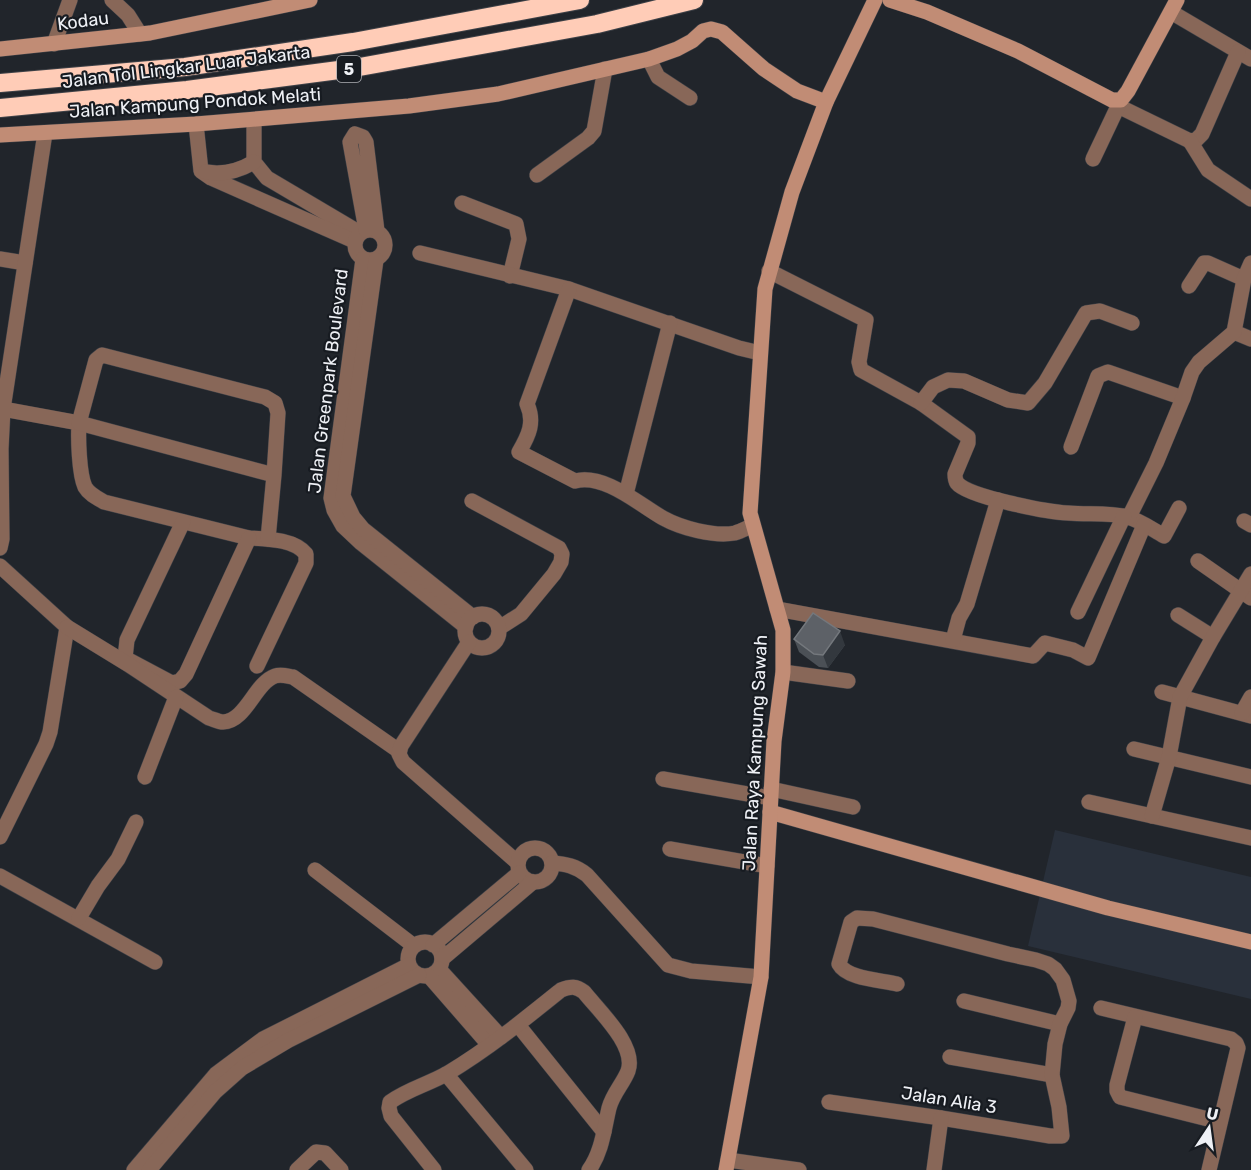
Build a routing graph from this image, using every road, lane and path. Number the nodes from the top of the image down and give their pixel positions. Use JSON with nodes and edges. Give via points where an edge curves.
{"nodes":[{"id":1,"x":70,"y":0,"type":"edge"},
{"id":2,"x":112,"y":0,"type":"edge"},
{"id":3,"x":310,"y":0,"type":"edge"},
{"id":4,"x":580,"y":0,"type":"edge"},
{"id":5,"x":694,"y":0,"type":"edge"},
{"id":6,"x":874,"y":0,"type":"edge"},
{"id":7,"x":890,"y":0,"type":"edge"},
{"id":8,"x":1174,"y":6,"type":"edge"},
{"id":9,"x":140,"y":34,"type":"junction"},
{"id":10,"x":54,"y":44,"type":"junction"},
{"id":11,"x":0,"y":49,"type":"edge"},
{"id":12,"x":1244,"y":56,"type":"edge"},
{"id":13,"x":649,"y":58,"type":"junction"},
{"id":14,"x":605,"y":69,"type":"junction"},
{"id":15,"x":0,"y":83,"type":"edge"},
{"id":16,"x":690,"y":98,"type":"dead end"},
{"id":17,"x":826,"y":102,"type":"junction"},
{"id":18,"x":1119,"y":103,"type":"junction"},
{"id":19,"x":0,"y":108,"type":"edge"},
{"id":20,"x":254,"y":120,"type":"junction"},
{"id":21,"x":196,"y":124,"type":"junction"},
{"id":22,"x":45,"y":133,"type":"junction"},
{"id":23,"x":0,"y":135,"type":"edge"},
{"id":24,"x":1190,"y":141,"type":"junction"},
{"id":25,"x":1093,"y":159,"type":"dead end"},
{"id":26,"x":254,"y":162,"type":"junction"},
{"id":27,"x":201,"y":171,"type":"junction"},
{"id":28,"x":537,"y":175,"type":"dead end"},
{"id":29,"x":279,"y":186,"type":"junction"},
{"id":30,"x":1251,"y":199,"type":"edge"},
{"id":31,"x":462,"y":203,"type":"dead end"},
{"id":32,"x":268,"y":204,"type":"junction"},
{"id":33,"x":365,"y":234,"type":"junction"},
{"id":34,"x":420,"y":253,"type":"dead end"},
{"id":35,"x":0,"y":259,"type":"edge"},
{"id":36,"x":369,"y":260,"type":"junction"},
{"id":37,"x":25,"y":263,"type":"junction"},
{"id":38,"x":1251,"y":263,"type":"edge"},
{"id":39,"x":769,"y":271,"type":"junction"},
{"id":40,"x":510,"y":276,"type":"junction"},
{"id":41,"x":1244,"y":279,"type":"junction"},
{"id":42,"x":1189,"y":286,"type":"dead end"},
{"id":43,"x":569,"y":289,"type":"junction"},
{"id":44,"x":670,"y":322,"type":"junction"},
{"id":45,"x":1132,"y":323,"type":"dead end"},
{"id":46,"x":1234,"y":332,"type":"junction"},
{"id":47,"x":1251,"y":339,"type":"edge"},
{"id":48,"x":760,"y":352,"type":"junction"},
{"id":49,"x":1183,"y":398,"type":"junction"},
{"id":50,"x":921,"y":403,"type":"junction"},
{"id":51,"x":3,"y":409,"type":"junction"},
{"id":52,"x":79,"y":423,"type":"junction"},
{"id":53,"x":1,"y":438,"type":"edge"},
{"id":54,"x":1071,"y":447,"type":"dead end"},
{"id":55,"x":274,"y":475,"type":"junction"},
{"id":56,"x":626,"y":494,"type":"junction"},
{"id":57,"x":998,"y":500,"type":"junction"},
{"id":58,"x":472,"y":501,"type":"dead end"},
{"id":59,"x":1179,"y":508,"type":"dead end"},
{"id":60,"x":1126,"y":517,"type":"junction"},
{"id":61,"x":183,"y":522,"type":"junction"},
{"id":62,"x":1144,"y":525,"type":"junction"},
{"id":63,"x":752,"y":526,"type":"junction"},
{"id":64,"x":249,"y":538,"type":"junction"},
{"id":65,"x":268,"y":539,"type":"junction"},
{"id":66,"x":0,"y":548,"type":"edge"},
{"id":67,"x":1198,"y":561,"type":"dead end"},
{"id":68,"x":0,"y":566,"type":"edge"},
{"id":69,"x":1251,"y":574,"type":"edge"},
{"id":70,"x":1246,"y":595,"type":"edge"},
{"id":71,"x":777,"y":609,"type":"junction"},
{"id":72,"x":1078,"y":612,"type":"dead end"},
{"id":73,"x":1178,"y":615,"type":"dead end"},
{"id":74,"x":469,"y":622,"type":"junction"},
{"id":75,"x":67,"y":627,"type":"junction"},
{"id":76,"x":499,"y":628,"type":"junction"},
{"id":77,"x":1213,"y":637,"type":"junction"},
{"id":78,"x":953,"y":640,"type":"junction"},
{"id":79,"x":473,"y":645,"type":"junction"},
{"id":80,"x":257,"y":666,"type":"dead end"},
{"id":81,"x":783,"y":672,"type":"junction"},
{"id":82,"x":848,"y":681,"type":"dead end"},
{"id":83,"x":1162,"y":692,"type":"dead end"},
{"id":84,"x":176,"y":697,"type":"junction"},
{"id":85,"x":1180,"y":697,"type":"junction"},
{"id":86,"x":1251,"y":697,"type":"edge"},
{"id":87,"x":1247,"y":715,"type":"edge"},
{"id":88,"x":1134,"y":749,"type":"dead end"},
{"id":89,"x":399,"y":751,"type":"junction"},
{"id":90,"x":1169,"y":757,"type":"junction"},
{"id":91,"x":145,"y":777,"type":"dead end"},
{"id":92,"x":1251,"y":777,"type":"edge"},
{"id":93,"x":663,"y":779,"type":"dead end"},
{"id":94,"x":770,"y":800,"type":"junction"},
{"id":95,"x":1089,"y":802,"type":"dead end"},
{"id":96,"x":853,"y":807,"type":"dead end"},
{"id":97,"x":1152,"y":816,"type":"junction"},
{"id":98,"x":136,"y":822,"type":"dead end"},
{"id":99,"x":0,"y":837,"type":"edge"},
{"id":100,"x":1251,"y":838,"type":"edge"},
{"id":101,"x":670,"y":849,"type":"dead end"},
{"id":102,"x":552,"y":863,"type":"junction"},
{"id":103,"x":519,"y":864,"type":"junction"},
{"id":104,"x":767,"y":866,"type":"junction"},
{"id":105,"x":315,"y":870,"type":"dead end"},
{"id":106,"x":0,"y":876,"type":"edge"},
{"id":107,"x":533,"y":882,"type":"junction"},
{"id":108,"x":79,"y":918,"type":"junction"},
{"id":109,"x":1251,"y":942,"type":"edge"},
{"id":110,"x":434,"y":945,"type":"junction"},
{"id":111,"x":414,"y":946,"type":"junction"},
{"id":112,"x":155,"y":962,"type":"dead end"},
{"id":113,"x":427,"y":969,"type":"junction"},
{"id":114,"x":761,"y":977,"type":"junction"},
{"id":115,"x":897,"y":984,"type":"dead end"},
{"id":116,"x":964,"y":1001,"type":"dead end"},
{"id":117,"x":1101,"y":1008,"type":"dead end"},
{"id":118,"x":1135,"y":1017,"type":"junction"},
{"id":119,"x":1060,"y":1024,"type":"junction"},
{"id":120,"x":518,"y":1025,"type":"junction"},
{"id":121,"x":495,"y":1040,"type":"junction"},
{"id":122,"x":950,"y":1057,"type":"dead end"},
{"id":123,"x":446,"y":1074,"type":"junction"},
{"id":124,"x":1052,"y":1074,"type":"junction"},
{"id":125,"x":829,"y":1102,"type":"dead end"},
{"id":126,"x":941,"y":1118,"type":"junction"},
{"id":127,"x":1220,"y":1122,"type":"junction"},
{"id":128,"x":604,"y":1132,"type":"junction"},
{"id":129,"x":727,"y":1165,"type":"edge"},
{"id":130,"x":134,"y":1170,"type":"edge"},
{"id":131,"x":148,"y":1170,"type":"edge"},
{"id":132,"x":297,"y":1170,"type":"edge"},
{"id":133,"x":341,"y":1170,"type":"edge"},
{"id":134,"x":434,"y":1170,"type":"edge"},
{"id":135,"x":526,"y":1170,"type":"edge"},
{"id":136,"x":589,"y":1170,"type":"edge"},
{"id":137,"x":799,"y":1170,"type":"edge"},
{"id":138,"x":934,"y":1170,"type":"edge"},
{"id":139,"x":1209,"y":1170,"type":"edge"}],
"edges":[{"from":1,"to":10,"type":"street"},
{"from":2,"to":9,"type":"street"},
{"from":3,"to":9,"type":"street","name":"Kodau"},
{"from":4,"to":15,"type":"highway","name":"Jalan Tol Lingkar Luar Jakarta","number":"5","via":[[353,42],[185,67]]},
{"from":5,"to":19,"type":"highway","name":"Jalan Tol Lingkar Luar Jakarta","number":"5","via":[[597,24],[354,68],[187,90]]},
{"from":6,"to":17,"type":"street","name":"Jalan Raya Kampung Sawah"},
{"from":7,"to":18,"type":"street","via":[[998,42]]},
{"from":8,"to":12,"type":"street"},
{"from":8,"to":18,"type":"street"},
{"from":9,"to":10,"type":"street","name":"Kodau"},
{"from":10,"to":11,"type":"street","name":"Kodau"},
{"from":12,"to":24,"type":"street","via":[[1202,134]]},
{"from":13,"to":14,"type":"street","name":"Jalan Kampung Pondok Melati"},
{"from":13,"to":16,"type":"street","via":[[658,77]]},
{"from":13,"to":17,"type":"street","name":"Jalan Kampung Pondok Melati","via":[[677,49],[711,29],[722,32],[764,69],[797,91]]},
{"from":14,"to":20,"type":"street","name":"Jalan Kampung Pondok Melati","via":[[498,94]]},
{"from":14,"to":28,"type":"street","via":[[594,131]]},
{"from":17,"to":39,"type":"street","name":"Jalan Raya Kampung Sawah","via":[[792,192]]},
{"from":18,"to":24,"type":"street"},
{"from":18,"to":25,"type":"street"},
{"from":20,"to":21,"type":"street","name":"Jalan Kampung Pondok Melati"},
{"from":20,"to":26,"type":"street"},
{"from":21,"to":22,"type":"street","name":"Jalan Kampung Pondok Melati"},
{"from":21,"to":27,"type":"street"},
{"from":22,"to":23,"type":"street","name":"Jalan Kampung Pondok Melati"},
{"from":22,"to":37,"type":"street"},
{"from":24,"to":30,"type":"street","via":[[1208,170]]},
{"from":26,"to":27,"type":"street","via":[[223,173]]},
{"from":26,"to":29,"type":"street"},
{"from":27,"to":32,"type":"street"},
{"from":29,"to":32,"type":"street"},
{"from":29,"to":33,"type":"street"},
{"from":31,"to":40,"type":"street","via":[[516,224],[519,239]]},
{"from":32,"to":33,"type":"street"},
{"from":33,"to":33,"type":"street","via":[[350,142],[355,134],[366,142]]},
{"from":33,"to":36,"type":"street","via":[[355,252]]},
{"from":33,"to":36,"type":"street","via":[[384,237],[386,246],[383,254]]},
{"from":34,"to":40,"type":"street"},
{"from":35,"to":37,"type":"street"},
{"from":36,"to":74,"type":"street","name":"Jalan Greenpark Boulevard","via":[[343,496],[363,529]]},
{"from":37,"to":51,"type":"street"},
{"from":38,"to":41,"type":"street"},
{"from":39,"to":48,"type":"street","name":"Jalan Raya Kampung Sawah"},
{"from":39,"to":50,"type":"street","via":[[863,317],[866,323],[861,370]]},
{"from":40,"to":43,"type":"street"},
{"from":41,"to":42,"type":"street","via":[[1204,263]]},
{"from":41,"to":46,"type":"street"},
{"from":43,"to":44,"type":"street"},
{"from":43,"to":56,"type":"street","via":[[527,404],[532,426],[519,452],[575,481],[584,478]]},
{"from":44,"to":48,"type":"street"},
{"from":44,"to":56,"type":"street"},
{"from":45,"to":50,"type":"street","via":[[1100,311],[1086,313],[1045,383],[1028,403],[1008,400],[964,381],[948,380],[933,387]]},
{"from":46,"to":47,"type":"street"},
{"from":46,"to":49,"type":"street","via":[[1199,362]]},
{"from":48,"to":63,"type":"street","name":"Jalan Raya Kampung Sawah"},
{"from":49,"to":54,"type":"street","via":[[1108,372],[1102,374]]},
{"from":49,"to":60,"type":"street","via":[[1156,463]]},
{"from":50,"to":57,"type":"street","via":[[969,439],[955,474],[956,483]]},
{"from":51,"to":52,"type":"street"},
{"from":51,"to":53,"type":"street"},
{"from":52,"to":55,"type":"street"},
{"from":52,"to":55,"type":"street","via":[[96,360],[102,355],[265,397],[275,403],[278,413]]},
{"from":52,"to":61,"type":"street","via":[[83,474],[94,497]]},
{"from":53,"to":66,"type":"street"},
{"from":55,"to":65,"type":"street"},
{"from":56,"to":63,"type":"street","via":[[669,521],[704,532],[735,533]]},
{"from":57,"to":60,"type":"street","via":[[1068,514]]},
{"from":57,"to":78,"type":"street"},
{"from":58,"to":76,"type":"street","via":[[559,548],[562,554],[554,574],[522,614]]},
{"from":59,"to":62,"type":"street","via":[[1164,536]]},
{"from":60,"to":62,"type":"street"},
{"from":60,"to":72,"type":"street"},
{"from":61,"to":64,"type":"street"},
{"from":61,"to":64,"type":"street","via":[[125,649],[125,658],[172,683],[186,674]]},
{"from":62,"to":78,"type":"street","via":[[1088,658],[1045,643],[1033,656]]},
{"from":63,"to":71,"type":"street","name":"Jalan Raya Kampung Sawah"},
{"from":64,"to":65,"type":"street"},
{"from":65,"to":80,"type":"street","via":[[302,549],[306,563]]},
{"from":67,"to":70,"type":"street"},
{"from":68,"to":75,"type":"street"},
{"from":69,"to":70,"type":"street"},
{"from":70,"to":77,"type":"street"},
{"from":71,"to":78,"type":"street"},
{"from":71,"to":81,"type":"street","name":"Jalan Raya Kampung Sawah","via":[[783,630]]},
{"from":73,"to":77,"type":"street"},
{"from":74,"to":76,"type":"street","via":[[484,614],[494,618]]},
{"from":74,"to":79,"type":"street","via":[[466,635]]},
{"from":75,"to":84,"type":"street"},
{"from":75,"to":99,"type":"street","via":[[46,744]]},
{"from":76,"to":79,"type":"street","via":[[497,639],[488,647]]},
{"from":77,"to":85,"type":"street"},
{"from":79,"to":89,"type":"street"},
{"from":79,"to":103,"type":"street","via":[[416,733],[410,754]]},
{"from":81,"to":82,"type":"street"},
{"from":81,"to":94,"type":"street","name":"Jalan Raya Kampung Sawah"},
{"from":83,"to":85,"type":"street"},
{"from":84,"to":89,"type":"street","via":[[222,722],[233,718],[273,676],[293,677]]},
{"from":84,"to":91,"type":"street"},
{"from":85,"to":87,"type":"street"},
{"from":85,"to":90,"type":"street"},
{"from":86,"to":87,"type":"street"},
{"from":88,"to":90,"type":"street"},
{"from":89,"to":103,"type":"street","via":[[403,762]]},
{"from":90,"to":92,"type":"street"},
{"from":90,"to":97,"type":"street"},
{"from":93,"to":94,"type":"street"},
{"from":94,"to":96,"type":"street"},
{"from":94,"to":104,"type":"street","name":"Jalan Raya Kampung Sawah"},
{"from":94,"to":109,"type":"street","via":[[1108,908]]},
{"from":95,"to":97,"type":"street"},
{"from":97,"to":100,"type":"street"},
{"from":98,"to":108,"type":"street","via":[[118,859]]},
{"from":101,"to":104,"type":"street"},
{"from":102,"to":103,"type":"street","via":[[547,853],[531,849]]},
{"from":102,"to":107,"type":"street","via":[[547,877]]},
{"from":102,"to":114,"type":"street","via":[[579,868],[587,875],[668,966]]},
{"from":103,"to":107,"type":"street","via":[[525,879]]},
{"from":103,"to":110,"type":"street"},
{"from":104,"to":114,"type":"street","name":"Jalan Raya Kampung Sawah"},
{"from":105,"to":111,"type":"street"},
{"from":106,"to":108,"type":"street"},
{"from":107,"to":113,"type":"street"},
{"from":108,"to":112,"type":"street"},
{"from":110,"to":111,"type":"street"},
{"from":110,"to":113,"type":"street","via":[[439,951]]},
{"from":111,"to":113,"type":"street","via":[[409,953]]},
{"from":113,"to":121,"type":"street"},
{"from":113,"to":130,"type":"street","via":[[263,1039],[216,1074]]},
{"from":113,"to":131,"type":"street","via":[[242,1068],[215,1092]]},
{"from":114,"to":129,"type":"street","name":"Jalan Raya Kampung Sawah"},
{"from":115,"to":119,"type":"street","via":[[851,974],[841,967],[851,922],[857,918],[873,919],[1048,964],[1063,980],[1068,993],[1068,1008]]},
{"from":116,"to":119,"type":"street"},
{"from":117,"to":118,"type":"street"},
{"from":118,"to":127,"type":"street","via":[[1117,1085],[1120,1097]]},
{"from":118,"to":127,"type":"street","via":[[1236,1043]]},
{"from":119,"to":124,"type":"street"},
{"from":120,"to":121,"type":"street"},
{"from":120,"to":128,"type":"street"},
{"from":120,"to":128,"type":"street","via":[[561,990],[578,987],[584,992],[624,1042],[630,1059],[613,1095]]},
{"from":121,"to":123,"type":"street"},
{"from":122,"to":124,"type":"street"},
{"from":123,"to":134,"type":"street","via":[[398,1096],[389,1108],[391,1116]]},
{"from":123,"to":135,"type":"street"},
{"from":124,"to":126,"type":"street","name":"Jalan Alia 3","via":[[1062,1136]]},
{"from":125,"to":126,"type":"street","name":"Jalan Alia 3"},
{"from":126,"to":138,"type":"street"},
{"from":127,"to":139,"type":"street"},
{"from":128,"to":136,"type":"street","via":[[597,1158]]},
{"from":129,"to":137,"type":"street"},
{"from":132,"to":133,"type":"street","via":[[316,1152],[325,1153]]}]}
